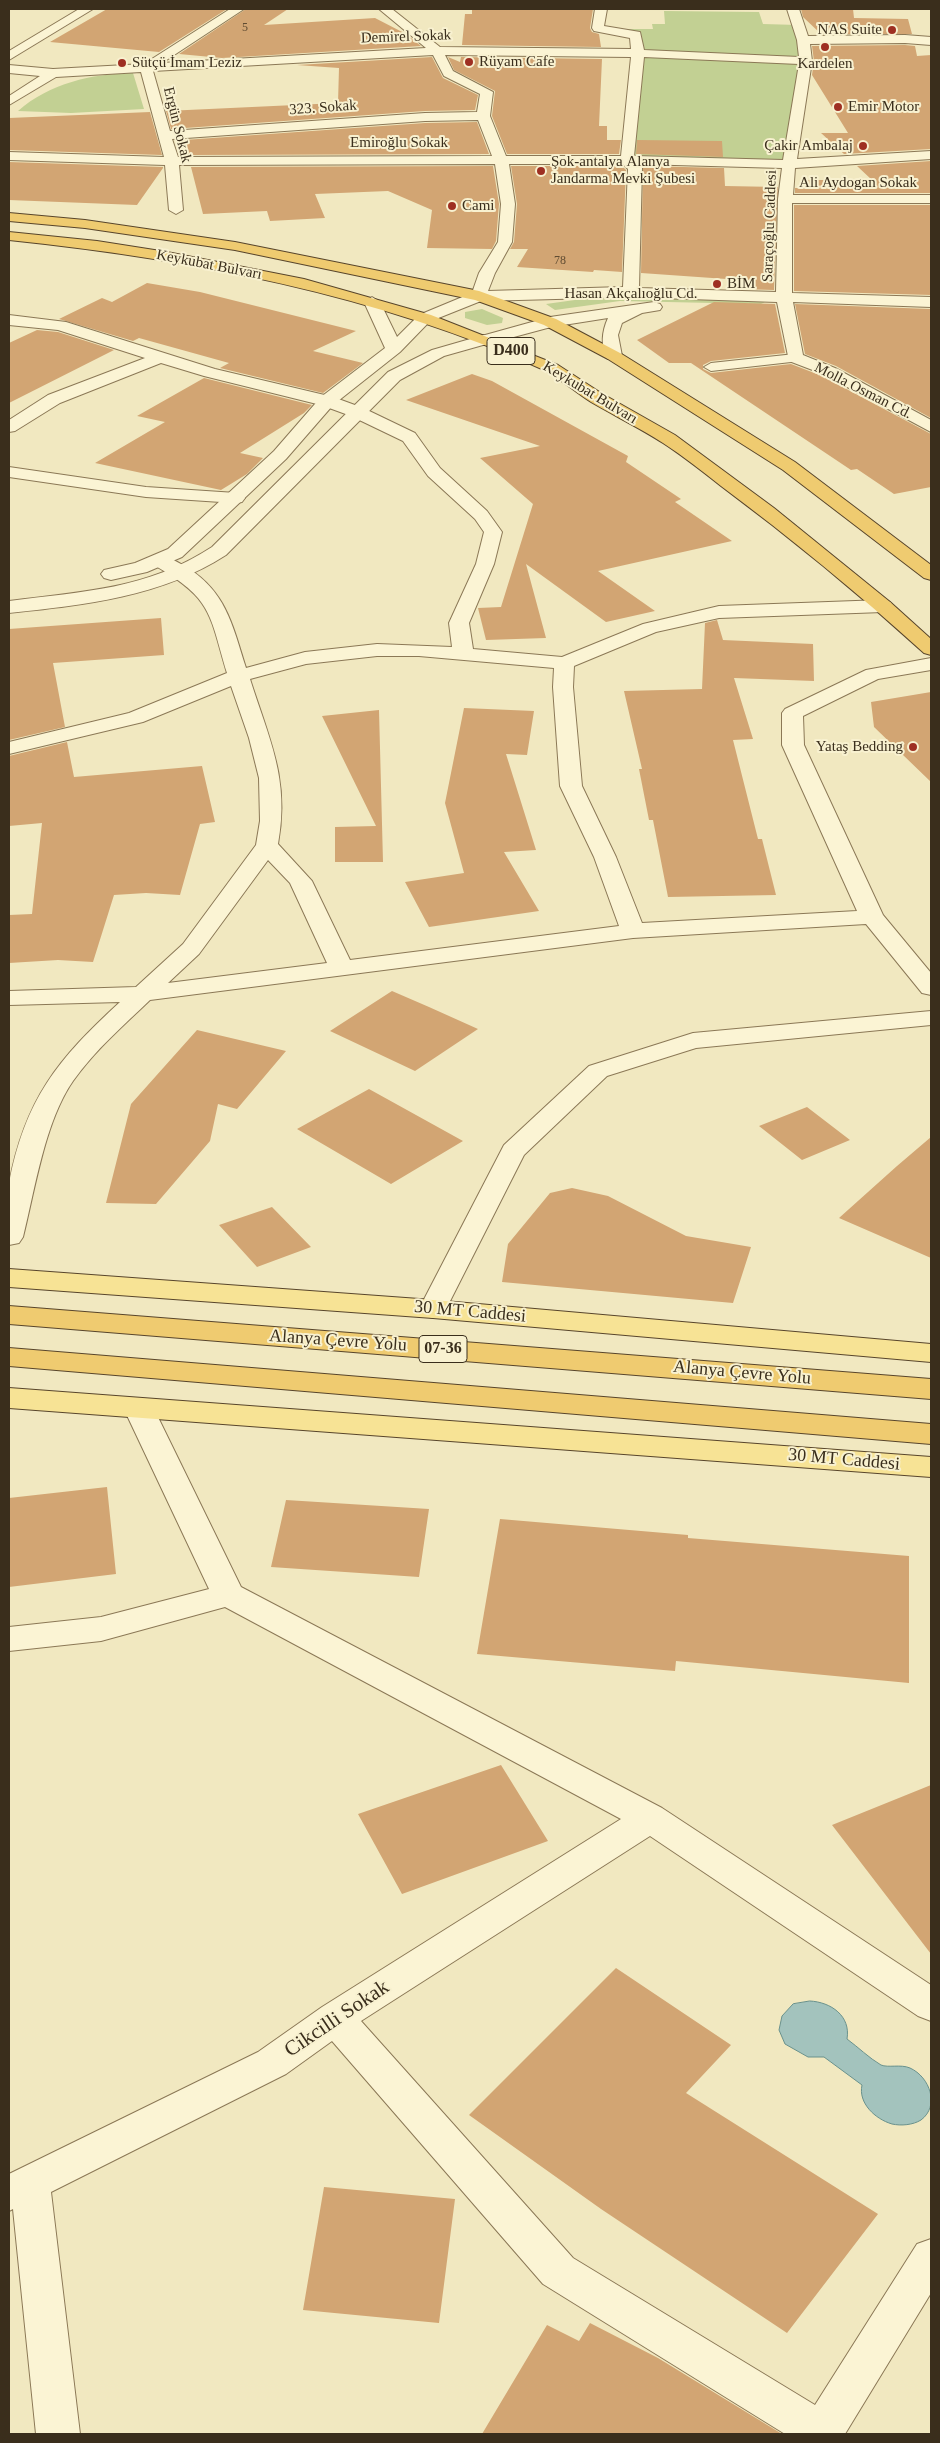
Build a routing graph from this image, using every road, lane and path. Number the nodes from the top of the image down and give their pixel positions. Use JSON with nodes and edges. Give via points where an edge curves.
{"nodes":[{"id":1,"x":87,"y":9,"type":"edge"},
{"id":2,"x":238,"y":9,"type":"edge"},
{"id":3,"x":385,"y":9,"type":"edge"},
{"id":4,"x":601,"y":9,"type":"edge"},
{"id":5,"x":793,"y":9,"type":"edge"},
{"id":6,"x":803,"y":40,"type":"junction"},
{"id":7,"x":931,"y":41,"type":"edge"},
{"id":8,"x":437,"y":51,"type":"junction"},
{"id":9,"x":638,"y":53,"type":"junction"},
{"id":10,"x":9,"y":56,"type":"edge"},
{"id":11,"x":806,"y":61,"type":"junction"},
{"id":12,"x":146,"y":68,"type":"junction"},
{"id":13,"x":9,"y":69,"type":"edge"},
{"id":14,"x":53,"y":73,"type":"junction"},
{"id":15,"x":9,"y":101,"type":"edge"},
{"id":16,"x":483,"y":116,"type":"junction"},
{"id":17,"x":165,"y":134,"type":"junction"},
{"id":18,"x":931,"y":155,"type":"edge"},
{"id":19,"x":9,"y":156,"type":"edge"},
{"id":20,"x":500,"y":159,"type":"junction"},
{"id":21,"x":627,"y":160,"type":"junction"},
{"id":22,"x":172,"y":161,"type":"junction"},
{"id":23,"x":789,"y":164,"type":"junction"},
{"id":24,"x":785,"y":199,"type":"junction"},
{"id":25,"x":931,"y":199,"type":"edge"},
{"id":26,"x":176,"y":210,"type":"dead end"},
{"id":27,"x":9,"y":217,"type":"edge"},
{"id":28,"x":9,"y":236,"type":"edge"},
{"id":29,"x":631,"y":292,"type":"junction"},
{"id":30,"x":479,"y":296,"type":"junction"},
{"id":31,"x":372,"y":302,"type":"junction"},
{"id":32,"x":931,"y":302,"type":"edge"},
{"id":33,"x":786,"y":304,"type":"junction"},
{"id":34,"x":643,"y":307,"type":"junction"},
{"id":35,"x":9,"y":309,"type":"edge"},
{"id":36,"x":931,"y":317,"type":"edge"},
{"id":37,"x":425,"y":318,"type":"junction"},
{"id":38,"x":550,"y":322,"type":"junction"},
{"id":39,"x":13,"y":323,"type":"edge"},
{"id":40,"x":484,"y":340,"type":"junction"},
{"id":41,"x":394,"y":349,"type":"junction"},
{"id":42,"x":614,"y":356,"type":"junction"},
{"id":43,"x":159,"y":358,"type":"junction"},
{"id":44,"x":795,"y":358,"type":"junction"},
{"id":45,"x":711,"y":367,"type":"dead end"},
{"id":46,"x":327,"y":401,"type":"junction"},
{"id":47,"x":357,"y":412,"type":"junction"},
{"id":48,"x":9,"y":427,"type":"edge"},
{"id":49,"x":931,"y":427,"type":"edge"},
{"id":50,"x":9,"y":472,"type":"edge"},
{"id":51,"x":236,"y":498,"type":"junction"},
{"id":52,"x":161,"y":561,"type":"junction"},
{"id":53,"x":183,"y":574,"type":"junction"},
{"id":54,"x":931,"y":574,"type":"edge"},
{"id":55,"x":94,"y":577,"type":"dead end"},
{"id":56,"x":47,"y":584,"type":"dead end"},
{"id":57,"x":9,"y":590,"type":"edge"},
{"id":58,"x":883,"y":606,"type":"junction"},
{"id":59,"x":9,"y":607,"type":"edge"},
{"id":60,"x":931,"y":649,"type":"edge"},
{"id":61,"x":463,"y":652,"type":"junction"},
{"id":62,"x":564,"y":663,"type":"junction"},
{"id":63,"x":931,"y":664,"type":"edge"},
{"id":64,"x":238,"y":676,"type":"junction"},
{"id":65,"x":9,"y":748,"type":"edge"},
{"id":66,"x":267,"y":845,"type":"junction"},
{"id":67,"x":872,"y":916,"type":"junction"},
{"id":68,"x":634,"y":931,"type":"junction"},
{"id":69,"x":341,"y":968,"type":"junction"},
{"id":70,"x":931,"y":988,"type":"edge"},
{"id":71,"x":143,"y":994,"type":"junction"},
{"id":72,"x":9,"y":998,"type":"edge"},
{"id":73,"x":931,"y":1018,"type":"edge"},
{"id":74,"x":9,"y":1236,"type":"edge"},
{"id":75,"x":9,"y":1278,"type":"edge"},
{"id":76,"x":433,"y":1309,"type":"junction"},
{"id":77,"x":9,"y":1315,"type":"edge"},
{"id":78,"x":931,"y":1352,"type":"edge"},
{"id":79,"x":9,"y":1357,"type":"edge"},
{"id":80,"x":931,"y":1389,"type":"edge"},
{"id":81,"x":9,"y":1398,"type":"edge"},
{"id":82,"x":139,"y":1409,"type":"junction"},
{"id":83,"x":931,"y":1434,"type":"edge"},
{"id":84,"x":931,"y":1467,"type":"edge"},
{"id":85,"x":228,"y":1594,"type":"junction"},
{"id":86,"x":9,"y":1639,"type":"edge"},
{"id":87,"x":650,"y":1818,"type":"junction"},
{"id":88,"x":931,"y":2005,"type":"edge"},
{"id":89,"x":335,"y":2018,"type":"junction"},
{"id":90,"x":19,"y":2189,"type":"edge"},
{"id":91,"x":931,"y":2257,"type":"edge"},
{"id":92,"x":58,"y":2434,"type":"edge"},
{"id":93,"x":822,"y":2434,"type":"edge"}],
"edges":[{"from":1,"to":10,"type":"street"},
{"from":2,"to":12,"type":"street","name":"Ergün Sokak"},
{"from":3,"to":8,"type":"street"},
{"from":4,"to":9,"type":"street","via":[[598,28],[636,35]]},
{"from":5,"to":6,"type":"street","name":"Saraçoğlu Caddesi"},
{"from":6,"to":7,"type":"street"},
{"from":6,"to":11,"type":"street","name":"Saraçoğlu Caddesi"},
{"from":8,"to":9,"type":"street","name":"Demirel Sokak"},
{"from":8,"to":12,"type":"street","name":"Demirel Sokak"},
{"from":8,"to":16,"type":"street","via":[[448,73],[487,92]]},
{"from":9,"to":11,"type":"street","name":"Demirel Sokak"},
{"from":9,"to":21,"type":"street"},
{"from":11,"to":23,"type":"street","name":"Saraçoğlu Caddesi"},
{"from":12,"to":14,"type":"street","name":"Demirel Sokak"},
{"from":12,"to":17,"type":"street","name":"Ergün Sokak"},
{"from":13,"to":14,"type":"street","name":"Demirel Sokak"},
{"from":14,"to":15,"type":"street"},
{"from":16,"to":17,"type":"street","name":"323. Sokak"},
{"from":16,"to":20,"type":"street"},
{"from":17,"to":22,"type":"street","name":"Ergün Sokak"},
{"from":18,"to":23,"type":"street","name":"Emiroğlu Sokak"},
{"from":19,"to":22,"type":"street","name":"Emiroğlu Sokak"},
{"from":20,"to":21,"type":"street","name":"Emiroğlu Sokak"},
{"from":20,"to":22,"type":"street","name":"Emiroğlu Sokak"},
{"from":20,"to":30,"type":"street","via":[[508,204],[505,242],[487,273]]},
{"from":21,"to":23,"type":"street","name":"Emiroğlu Sokak"},
{"from":21,"to":29,"type":"street","via":[[635,168]]},
{"from":22,"to":26,"type":"street","name":"Ergün Sokak"},
{"from":23,"to":24,"type":"street","name":"Saraçoğlu Caddesi"},
{"from":24,"to":25,"type":"street","name":"Ali Aydogan Sokak"},
{"from":24,"to":33,"type":"street","name":"Saraçoğlu Caddesi"},
{"from":27,"to":30,"type":"highway","name":"Keykubat Bulvarı","number":"D400","via":[[84,224],[235,246]]},
{"from":28,"to":31,"type":"highway","name":"Keykubat Bulvarı","number":"D400","via":[[167,256],[304,284]]},
{"from":29,"to":30,"type":"street","name":"Hasan Akçalıoğlu Cd."},
{"from":29,"to":33,"type":"street","name":"Hasan Akçalıoğlu Cd."},
{"from":30,"to":37,"type":"street","name":"Hasan Akçalıoğlu Cd."},
{"from":30,"to":38,"type":"highway","name":"Keykubat Bulvarı","number":"D400"},
{"from":31,"to":37,"type":"highway","name":"Keykubat Bulvarı","number":"D400"},
{"from":31,"to":41,"type":"street"},
{"from":32,"to":33,"type":"street","name":"Hasan Akçalıoğlu Cd."},
{"from":33,"to":34,"type":"street","name":"Hasan Akçalıoğlu Cd."},
{"from":33,"to":36,"type":"street","name":"Hasan Akçalıoğlu Cd."},
{"from":33,"to":44,"type":"street","name":"Molla Osman Cd."},
{"from":34,"to":38,"type":"street","name":"Hasan Akçalıoğlu Cd."},
{"from":34,"to":42,"type":"street","via":[[615,320],[610,335]]},
{"from":35,"to":39,"type":"street"},
{"from":37,"to":40,"type":"highway","name":"Keykubat Bulvarı","number":"D400"},
{"from":37,"to":41,"type":"street"},
{"from":38,"to":40,"type":"street","name":"Hasan Akçalıoğlu Cd."},
{"from":38,"to":42,"type":"highway","name":"Keykubat Bulvarı","number":"D400"},
{"from":39,"to":43,"type":"street","via":[[60,325]]},
{"from":40,"to":47,"type":"street","name":"Hasan Akçalıoğlu Cd.","via":[[438,353],[394,376]]},
{"from":40,"to":58,"type":"highway","name":"Keykubat Bulvarı","number":"D400","via":[[552,368],[595,398],[669,439],[768,512]]},
{"from":41,"to":46,"type":"street"},
{"from":42,"to":54,"type":"highway","name":"Keykubat Bulvarı","number":"D400","via":[[789,466]]},
{"from":43,"to":46,"type":"street","via":[[210,374]]},
{"from":43,"to":48,"type":"street","via":[[54,399]]},
{"from":44,"to":45,"type":"lane"},
{"from":44,"to":49,"type":"street","name":"Molla Osman Cd.","via":[[829,370]]},
{"from":46,"to":47,"type":"street"},
{"from":46,"to":51,"type":"street","via":[[280,455]]},
{"from":47,"to":53,"type":"street","name":"Hasan Akçalıoğlu Cd.","via":[[219,551]]},
{"from":47,"to":61,"type":"street","via":[[409,437],[434,472],[481,514],[493,532],[485,564],[459,623]]},
{"from":50,"to":51,"type":"street","via":[[146,492]]},
{"from":51,"to":52,"type":"street","via":[[175,553]]},
{"from":52,"to":53,"type":"street"},
{"from":52,"to":55,"type":"street"},
{"from":53,"to":59,"type":"street","name":"Hasan Akçalıoğlu Cd.","via":[[132,589]]},
{"from":53,"to":64,"type":"street","via":[[199,584],[221,615]]},
{"from":56,"to":57,"type":"street"},
{"from":58,"to":60,"type":"highway","name":"Keykubat Bulvarı","number":"D400"},
{"from":58,"to":62,"type":"street","via":[[719,612],[650,628]]},
{"from":61,"to":62,"type":"street"},
{"from":61,"to":64,"type":"street","via":[[342,652]]},
{"from":62,"to":68,"type":"street","via":[[571,786],[605,857]]},
{"from":63,"to":67,"type":"street","via":[[873,674],[792,713],[793,745]]},
{"from":64,"to":65,"type":"street","via":[[136,718]]},
{"from":64,"to":66,"type":"street","via":[[268,763],[273,795],[272,827]]},
{"from":66,"to":69,"type":"street","via":[[300,882]]},
{"from":66,"to":71,"type":"street","via":[[191,949]]},
{"from":67,"to":68,"type":"street"},
{"from":67,"to":70,"type":"street"},
{"from":68,"to":69,"type":"street"},
{"from":69,"to":71,"type":"street"},
{"from":71,"to":72,"type":"street"},
{"from":71,"to":74,"type":"street","via":[[88,1045],[60,1080],[38,1121]]},
{"from":73,"to":76,"type":"street","via":[[693,1041],[598,1071],[513,1151]]},
{"from":75,"to":76,"type":"main road","name":"30 MT Caddesi"},
{"from":76,"to":78,"type":"main road","name":"30 MT Caddesi"},
{"from":77,"to":80,"type":"highway","name":"Alanya Çevre Yolu","number":"07-36"},
{"from":79,"to":83,"type":"highway"},
{"from":81,"to":82,"type":"main road","name":"30 MT Caddesi"},
{"from":82,"to":84,"type":"main road","name":"30 MT Caddesi"},
{"from":82,"to":85,"type":"street"},
{"from":85,"to":86,"type":"street","via":[[101,1629]]},
{"from":85,"to":87,"type":"street"},
{"from":87,"to":88,"type":"street"},
{"from":87,"to":89,"type":"street","name":"Cikcilli Sokak"},
{"from":89,"to":90,"type":"street","name":"Cikcilli Sokak","via":[[272,2063]]},
{"from":89,"to":93,"type":"street","via":[[558,2271]]},
{"from":90,"to":92,"type":"street"},
{"from":91,"to":93,"type":"street"}]}
